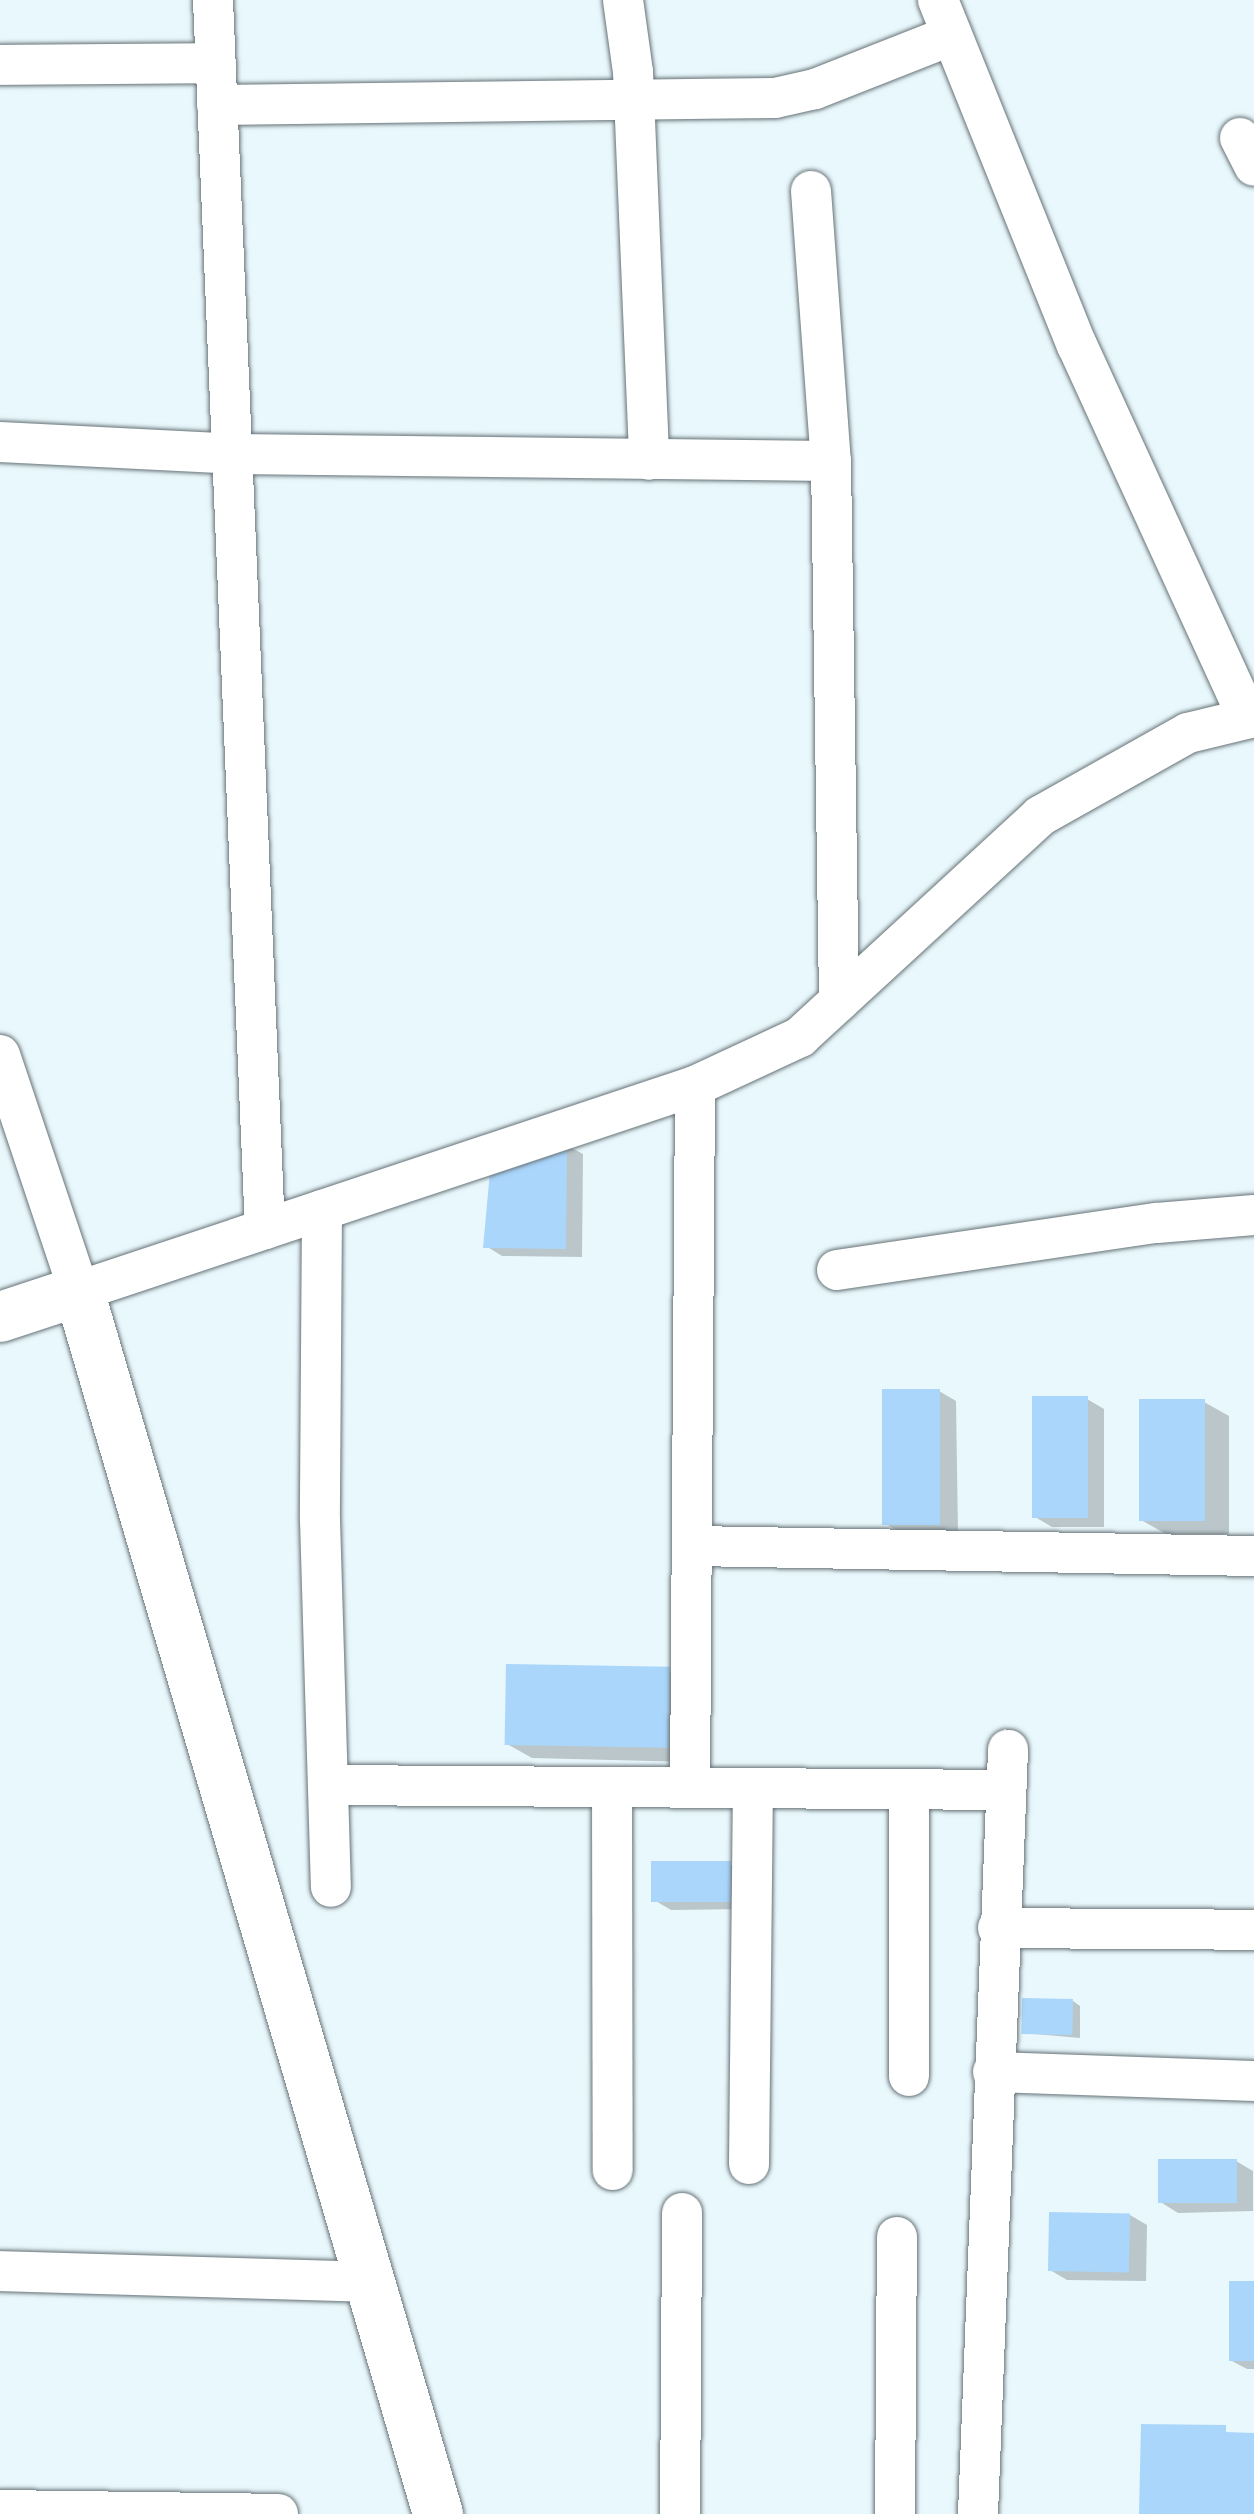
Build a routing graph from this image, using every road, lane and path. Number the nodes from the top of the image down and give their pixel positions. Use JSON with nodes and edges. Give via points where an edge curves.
{"nodes":[{"id":1,"x":213,"y":0,"type":"edge"},
{"id":2,"x":623,"y":0,"type":"edge"},
{"id":3,"x":945,"y":18,"type":"edge"},
{"id":4,"x":215,"y":63,"type":"junction"},
{"id":5,"x":0,"y":65,"type":"edge"},
{"id":6,"x":634,"y":96,"type":"junction"},
{"id":7,"x":216,"y":106,"type":"junction"},
{"id":8,"x":811,"y":191,"type":"dead end"},
{"id":9,"x":0,"y":442,"type":"edge"},
{"id":10,"x":234,"y":454,"type":"junction"},
{"id":11,"x":649,"y":460,"type":"junction"},
{"id":12,"x":830,"y":461,"type":"junction"},
{"id":13,"x":1251,"y":718,"type":"edge"},
{"id":14,"x":839,"y":1001,"type":"junction"},
{"id":15,"x":0,"y":1055,"type":"edge"},
{"id":16,"x":694,"y":1086,"type":"junction"},
{"id":17,"x":322,"y":1210,"type":"junction"},
{"id":18,"x":1254,"y":1216,"type":"edge"},
{"id":19,"x":265,"y":1229,"type":"junction"},
{"id":20,"x":838,"y":1270,"type":"dead end"},
{"id":21,"x":79,"y":1291,"type":"junction"},
{"id":22,"x":0,"y":1317,"type":"edge"},
{"id":23,"x":693,"y":1546,"type":"junction"},
{"id":24,"x":1254,"y":1556,"type":"edge"},
{"id":25,"x":1008,"y":1750,"type":"dead end"},
{"id":26,"x":328,"y":1785,"type":"junction"},
{"id":27,"x":612,"y":1788,"type":"junction"},
{"id":28,"x":690,"y":1788,"type":"junction"},
{"id":29,"x":753,"y":1789,"type":"junction"},
{"id":30,"x":910,"y":1790,"type":"junction"},
{"id":31,"x":1006,"y":1790,"type":"junction"},
{"id":32,"x":332,"y":1887,"type":"dead end"},
{"id":33,"x":998,"y":1928,"type":"junction"},
{"id":34,"x":1254,"y":1930,"type":"edge"},
{"id":35,"x":993,"y":2072,"type":"junction"},
{"id":36,"x":910,"y":2076,"type":"dead end"},
{"id":37,"x":1254,"y":2081,"type":"edge"},
{"id":38,"x":749,"y":2164,"type":"dead end"},
{"id":39,"x":613,"y":2170,"type":"dead end"},
{"id":40,"x":682,"y":2213,"type":"dead end"},
{"id":41,"x":897,"y":2237,"type":"dead end"},
{"id":42,"x":0,"y":2271,"type":"edge"},
{"id":43,"x":370,"y":2282,"type":"junction"},
{"id":44,"x":0,"y":2510,"type":"edge"},
{"id":45,"x":260,"y":2514,"type":"edge"},
{"id":46,"x":278,"y":2514,"type":"edge"},
{"id":47,"x":438,"y":2514,"type":"edge"},
{"id":48,"x":680,"y":2514,"type":"edge"},
{"id":49,"x":894,"y":2514,"type":"edge"},
{"id":50,"x":978,"y":2514,"type":"edge"}],
"edges":[{"from":1,"to":4,"type":"street"},
{"from":2,"to":6,"type":"street"},
{"from":3,"to":6,"type":"street","via":[[815,89],[775,98]]},
{"from":3,"to":13,"type":"street","via":[[1077,345]]},
{"from":4,"to":5,"type":"street"},
{"from":4,"to":7,"type":"street"},
{"from":6,"to":7,"type":"street"},
{"from":6,"to":11,"type":"street"},
{"from":7,"to":10,"type":"street"},
{"from":8,"to":12,"type":"street"},
{"from":9,"to":10,"type":"street"},
{"from":10,"to":11,"type":"street"},
{"from":10,"to":19,"type":"street"},
{"from":11,"to":12,"type":"street"},
{"from":12,"to":14,"type":"street"},
{"from":13,"to":14,"type":"street","via":[[1188,732],[1040,816]]},
{"from":14,"to":16,"type":"street","via":[[800,1037]]},
{"from":15,"to":21,"type":"street"},
{"from":16,"to":17,"type":"street"},
{"from":16,"to":23,"type":"street"},
{"from":17,"to":19,"type":"street"},
{"from":17,"to":26,"type":"street","via":[[320,1520]]},
{"from":18,"to":20,"type":"street","via":[[1156,1223]]},
{"from":19,"to":21,"type":"street"},
{"from":21,"to":22,"type":"street"},
{"from":21,"to":43,"type":"street"},
{"from":23,"to":24,"type":"street"},
{"from":23,"to":28,"type":"street"},
{"from":25,"to":31,"type":"street"},
{"from":26,"to":27,"type":"street"},
{"from":26,"to":32,"type":"street"},
{"from":27,"to":28,"type":"street"},
{"from":27,"to":39,"type":"street"},
{"from":28,"to":29,"type":"street"},
{"from":29,"to":30,"type":"street"},
{"from":29,"to":38,"type":"street"},
{"from":30,"to":31,"type":"street"},
{"from":30,"to":36,"type":"street"},
{"from":31,"to":33,"type":"street"},
{"from":33,"to":34,"type":"street"},
{"from":33,"to":35,"type":"street"},
{"from":35,"to":37,"type":"street"},
{"from":35,"to":50,"type":"street"},
{"from":40,"to":48,"type":"street"},
{"from":41,"to":49,"type":"street"},
{"from":42,"to":43,"type":"street"},
{"from":43,"to":47,"type":"street"},
{"from":44,"to":45,"type":"street"},
{"from":45,"to":46,"type":"street"}]}
